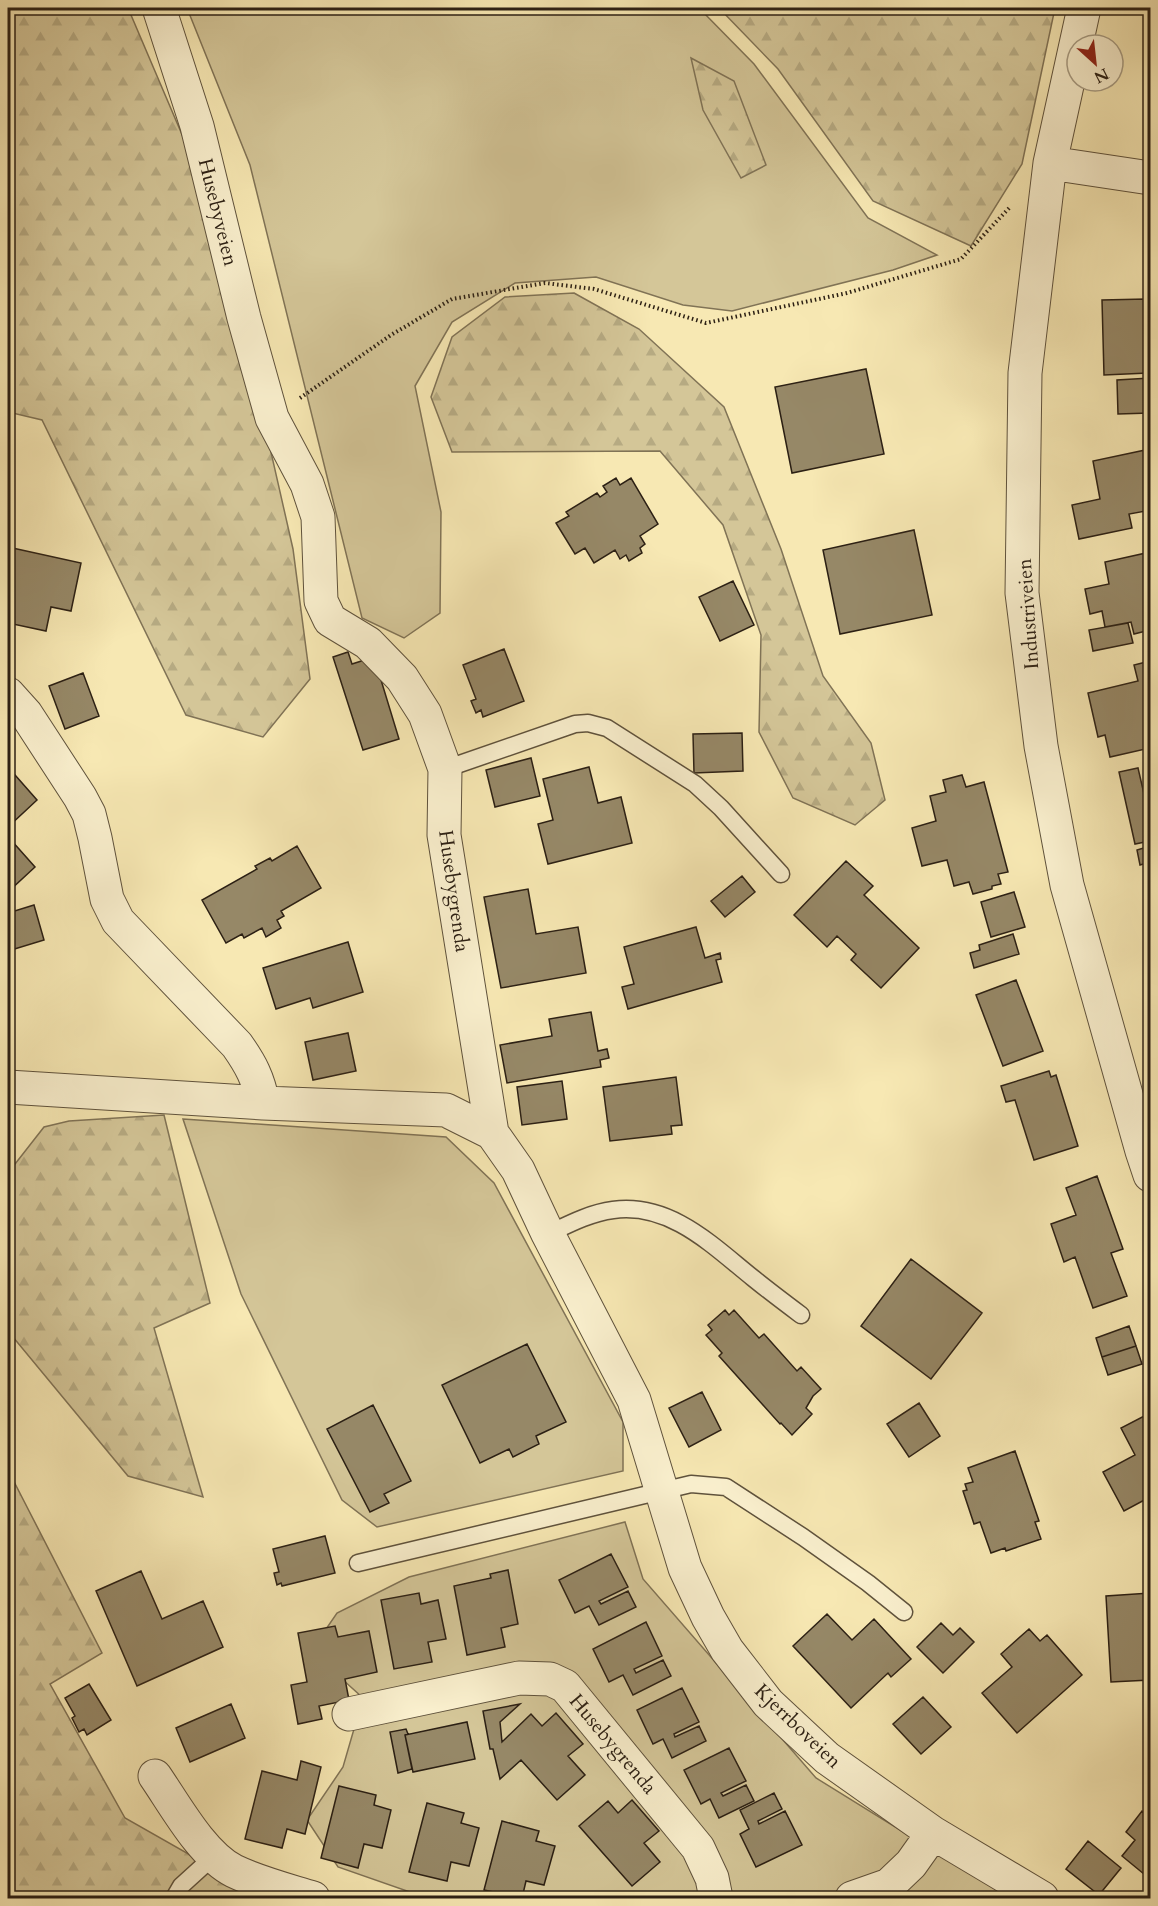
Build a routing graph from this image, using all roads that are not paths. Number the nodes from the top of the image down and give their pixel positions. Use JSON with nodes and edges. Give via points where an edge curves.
{"nodes":[{"id":1,"x":159,"y":8,"type":"edge"},
{"id":2,"x":1084,"y":8,"type":"edge"},
{"id":3,"x":1050,"y":163,"type":"junction"},
{"id":4,"x":1150,"y":178,"type":"edge"},
{"id":5,"x":272,"y":418,"type":"joint"},
{"id":6,"x":8,"y":694,"type":"edge"},
{"id":7,"x":445,"y":769,"type":"junction"},
{"id":8,"x":782,"y":874,"type":"dead end"},
{"id":9,"x":8,"y":1087,"type":"edge"},
{"id":10,"x":263,"y":1102,"type":"junction"},
{"id":11,"x":492,"y":1133,"type":"junction"},
{"id":12,"x":1150,"y":1175,"type":"edge"},
{"id":13,"x":548,"y":1234,"type":"junction"},
{"id":14,"x":801,"y":1315,"type":"dead end"},
{"id":15,"x":634,"y":1400,"type":"joint"},
{"id":16,"x":663,"y":1492,"type":"junction"},
{"id":17,"x":358,"y":1563,"type":"dead end"},
{"id":18,"x":904,"y":1612,"type":"dead end"},
{"id":19,"x":349,"y":1714,"type":"dead end"},
{"id":20,"x":155,"y":1776,"type":"dead end"},
{"id":21,"x":933,"y":1833,"type":"junction"},
{"id":22,"x":214,"y":1856,"type":"junction"},
{"id":23,"x":174,"y":1899,"type":"edge"},
{"id":24,"x":313,"y":1899,"type":"edge"},
{"id":25,"x":716,"y":1899,"type":"edge"},
{"id":26,"x":852,"y":1899,"type":"edge"},
{"id":27,"x":1042,"y":1899,"type":"edge"}],
"edges":[{"from":1,"to":5,"type":"street","name":"Husebyveien","via":[[197,126]]},
{"from":2,"to":3,"type":"street","name":"Industriveien"},
{"from":3,"to":4,"type":"street"},
{"from":3,"to":12,"type":"street","name":"Industriveien","via":[[1025,373],[1023,593],[1041,746],[1067,885]]},
{"from":5,"to":7,"type":"street","name":"Husebygrenda","via":[[307,484],[318,517],[321,601],[330,620],[368,643],[402,678],[425,714]]},
{"from":6,"to":10,"type":"street","via":[[26,714],[89,814],[106,899],[118,921],[237,1045],[251,1065]]},
{"from":7,"to":8,"type":"lane","via":[[575,724],[607,728],[695,784]]},
{"from":7,"to":11,"type":"street","name":"Husebygrenda","via":[[444,834]]},
{"from":9,"to":10,"type":"street","name":"Husebygrenda"},
{"from":10,"to":11,"type":"street","name":"Husebygrenda","via":[[446,1110]]},
{"from":11,"to":13,"type":"street","name":"Husebygrenda","via":[[518,1170]]},
{"from":13,"to":14,"type":"lane","via":[[601,1212],[629,1209],[653,1213],[708,1240]]},
{"from":13,"to":15,"type":"street","name":"Husebygrenda"},
{"from":15,"to":16,"type":"street","name":"Kjerrboveien"},
{"from":16,"to":17,"type":"lane"},
{"from":16,"to":18,"type":"lane","via":[[691,1484],[726,1487],[803,1537]]},
{"from":16,"to":21,"type":"street","name":"Kjerrboveien","via":[[685,1568],[708,1617],[727,1650],[768,1703],[827,1758]]},
{"from":19,"to":25,"type":"street","name":"Husebygrenda","via":[[519,1678],[550,1680],[565,1686],[698,1848],[712,1878]]},
{"from":20,"to":22,"type":"street"},
{"from":21,"to":26,"type":"street","via":[[911,1864],[889,1885]]},
{"from":21,"to":27,"type":"street","name":"Kjerrboveien"},
{"from":22,"to":23,"type":"lane","via":[[181,1886]]},
{"from":22,"to":24,"type":"street","via":[[232,1870]]}]}
